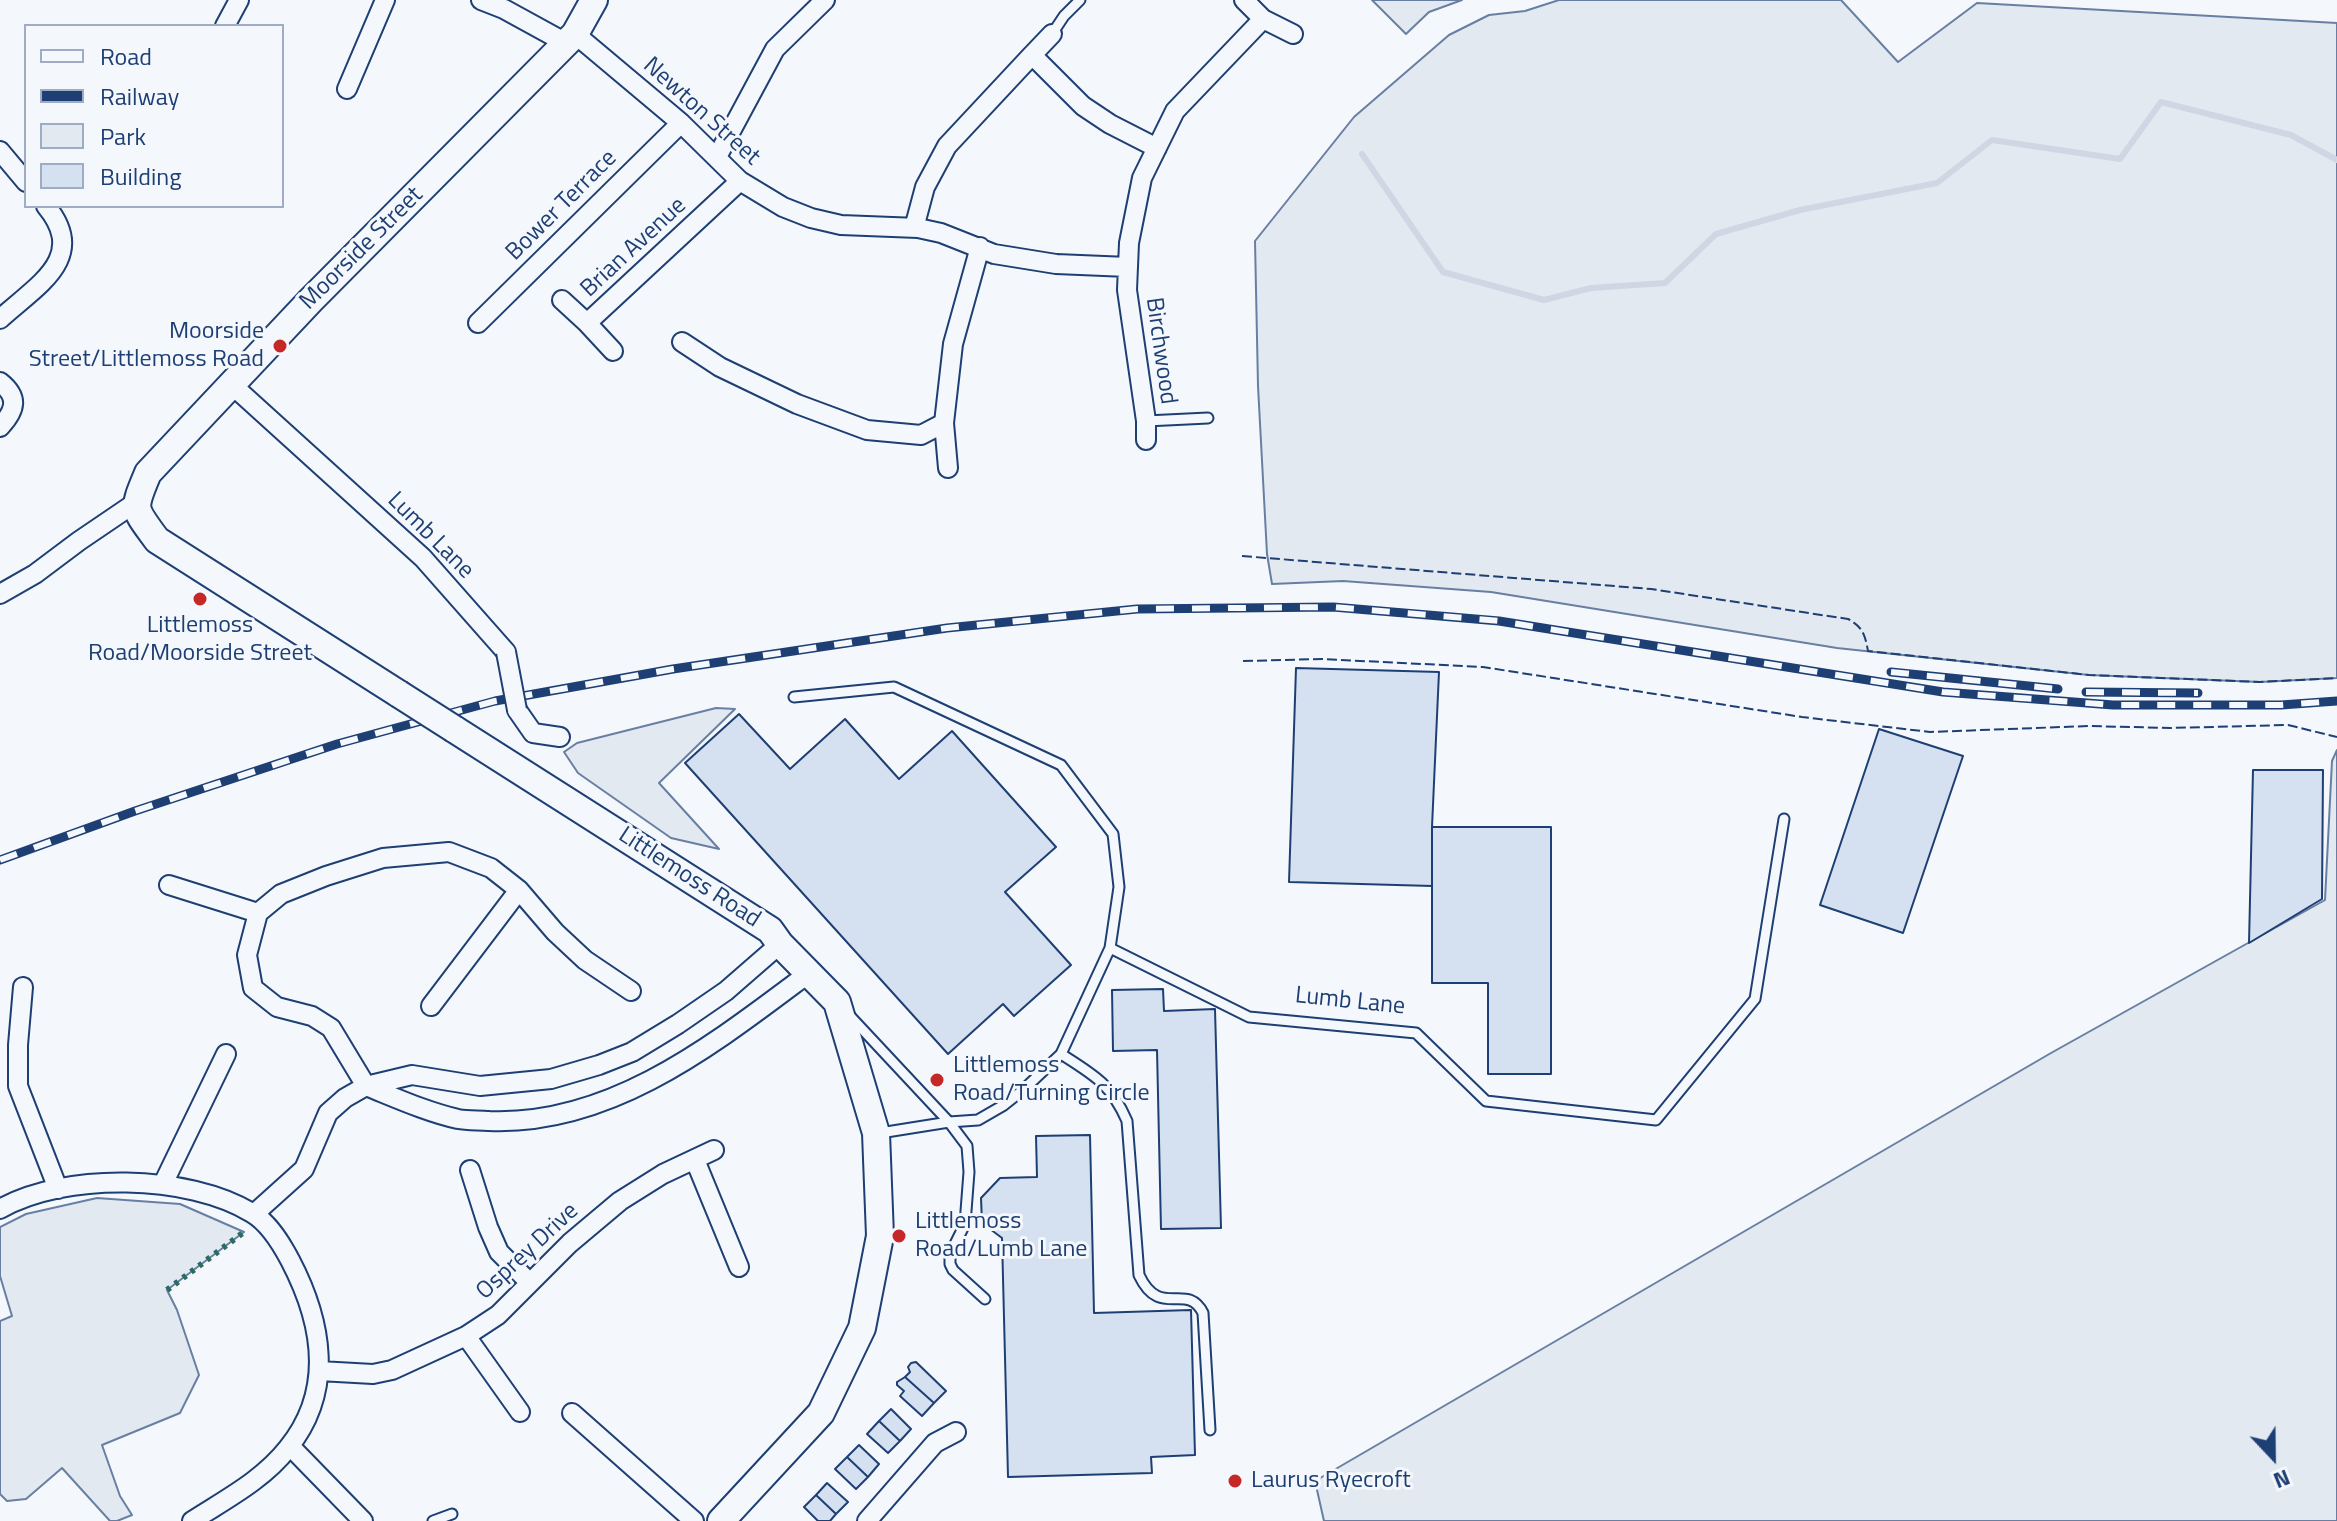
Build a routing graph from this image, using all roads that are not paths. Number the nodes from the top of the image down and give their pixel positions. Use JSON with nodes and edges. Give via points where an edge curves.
{"nodes":[{"id":1,"x":239,"y":0,"type":"edge"},
{"id":2,"x":385,"y":0,"type":"edge"},
{"id":3,"x":481,"y":0,"type":"edge"},
{"id":4,"x":594,"y":0,"type":"edge"},
{"id":5,"x":825,"y":0,"type":"edge"},
{"id":6,"x":1080,"y":0,"type":"edge"},
{"id":7,"x":1244,"y":0,"type":"edge"},
{"id":8,"x":1263,"y":19,"type":"junction"},
{"id":9,"x":226,"y":24,"type":"edge"},
{"id":10,"x":1052,"y":34,"type":"joint"},
{"id":11,"x":1293,"y":34,"type":"dead end"},
{"id":12,"x":570,"y":38,"type":"junction"},
{"id":13,"x":1032,"y":55,"type":"junction"},
{"id":14,"x":347,"y":89,"type":"dead end"},
{"id":15,"x":681,"y":123,"type":"junction"},
{"id":16,"x":1157,"y":148,"type":"junction"},
{"id":17,"x":0,"y":151,"type":"edge"},
{"id":18,"x":717,"y":157,"type":"junction"},
{"id":19,"x":24,"y":180,"type":"edge"},
{"id":20,"x":740,"y":181,"type":"junction"},
{"id":21,"x":48,"y":208,"type":"edge"},
{"id":22,"x":914,"y":228,"type":"junction"},
{"id":23,"x":980,"y":247,"type":"junction"},
{"id":24,"x":1128,"y":267,"type":"junction"},
{"id":25,"x":562,"y":300,"type":"dead end"},
{"id":26,"x":0,"y":319,"type":"edge"},
{"id":27,"x":478,"y":323,"type":"dead end"},
{"id":28,"x":587,"y":323,"type":"junction"},
{"id":29,"x":682,"y":342,"type":"dead end"},
{"id":30,"x":613,"y":351,"type":"dead end"},
{"id":31,"x":231,"y":384,"type":"junction"},
{"id":32,"x":6,"y":388,"type":"edge"},
{"id":33,"x":1208,"y":418,"type":"dead end"},
{"id":34,"x":1146,"y":421,"type":"junction"},
{"id":35,"x":944,"y":423,"type":"junction"},
{"id":36,"x":0,"y":427,"type":"edge"},
{"id":37,"x":1146,"y":440,"type":"dead end"},
{"id":38,"x":948,"y":468,"type":"dead end"},
{"id":39,"x":135,"y":503,"type":"junction"},
{"id":40,"x":0,"y":595,"type":"edge"},
{"id":41,"x":794,"y":697,"type":"dead end"},
{"id":42,"x":560,"y":737,"type":"dead end"},
{"id":43,"x":1784,"y":819,"type":"dead end"},
{"id":44,"x":169,"y":885,"type":"dead end"},
{"id":45,"x":519,"y":890,"type":"junction"},
{"id":46,"x":258,"y":913,"type":"junction"},
{"id":47,"x":780,"y":944,"type":"junction"},
{"id":48,"x":1110,"y":948,"type":"junction"},
{"id":49,"x":809,"y":973,"type":"junction"},
{"id":50,"x":23,"y":987,"type":"dead end"},
{"id":51,"x":631,"y":991,"type":"dead end"},
{"id":52,"x":837,"y":1002,"type":"junction"},
{"id":53,"x":431,"y":1006,"type":"dead end"},
{"id":54,"x":226,"y":1054,"type":"dead end"},
{"id":55,"x":1061,"y":1054,"type":"junction"},
{"id":56,"x":366,"y":1086,"type":"junction"},
{"id":57,"x":949,"y":1122,"type":"junction"},
{"id":58,"x":876,"y":1133,"type":"junction"},
{"id":59,"x":714,"y":1150,"type":"dead end"},
{"id":60,"x":695,"y":1160,"type":"junction"},
{"id":61,"x":470,"y":1170,"type":"dead end"},
{"id":62,"x":163,"y":1184,"type":"junction"},
{"id":63,"x":58,"y":1189,"type":"junction"},
{"id":64,"x":0,"y":1209,"type":"edge"},
{"id":65,"x":254,"y":1214,"type":"junction"},
{"id":66,"x":739,"y":1267,"type":"dead end"},
{"id":67,"x":530,"y":1283,"type":"junction"},
{"id":68,"x":985,"y":1299,"type":"dead end"},
{"id":69,"x":466,"y":1336,"type":"junction"},
{"id":70,"x":319,"y":1371,"type":"junction"},
{"id":71,"x":520,"y":1412,"type":"dead end"},
{"id":72,"x":572,"y":1413,"type":"dead end"},
{"id":73,"x":1210,"y":1430,"type":"dead end"},
{"id":74,"x":956,"y":1432,"type":"dead end"},
{"id":75,"x":290,"y":1446,"type":"junction"},
{"id":76,"x":452,"y":1514,"type":"dead end"},
{"id":77,"x":192,"y":1521,"type":"edge"},
{"id":78,"x":363,"y":1521,"type":"edge"},
{"id":79,"x":433,"y":1521,"type":"edge"},
{"id":80,"x":694,"y":1521,"type":"edge"},
{"id":81,"x":721,"y":1521,"type":"edge"},
{"id":82,"x":867,"y":1521,"type":"edge"}],
"edges":[{"from":1,"to":9,"type":"street"},
{"from":2,"to":14,"type":"street"},
{"from":3,"to":12,"type":"street","name":"Newton Street"},
{"from":4,"to":12,"type":"street","name":"Moorside Street"},
{"from":5,"to":18,"type":"street","via":[[775,49]]},
{"from":6,"to":10,"type":"lane"},
{"from":7,"to":8,"type":"street"},
{"from":8,"to":11,"type":"street"},
{"from":8,"to":16,"type":"street","via":[[1175,111]]},
{"from":10,"to":13,"type":"street"},
{"from":12,"to":15,"type":"street","name":"Newton Street"},
{"from":12,"to":31,"type":"street","name":"Moorside Street"},
{"from":13,"to":16,"type":"street","via":[[1083,106]]},
{"from":13,"to":22,"type":"street","via":[[947,146],[925,187]]},
{"from":15,"to":18,"type":"street","name":"Newton Street"},
{"from":15,"to":27,"type":"street","name":"Bower Terrace"},
{"from":16,"to":24,"type":"street","via":[[1142,178]]},
{"from":17,"to":19,"type":"street"},
{"from":18,"to":20,"type":"street","name":"Newton Street"},
{"from":20,"to":22,"type":"street","name":"Newton Street","via":[[811,218],[841,225]]},
{"from":20,"to":28,"type":"street","name":"Brian Avenue"},
{"from":21,"to":26,"type":"street","via":[[62,234],[60,258]]},
{"from":22,"to":23,"type":"street","name":"Newton Street"},
{"from":23,"to":24,"type":"street","name":"Newton Street","via":[[1056,264]]},
{"from":23,"to":35,"type":"street","via":[[953,344]]},
{"from":24,"to":34,"type":"street","name":"Birchwood"},
{"from":25,"to":28,"type":"street"},
{"from":28,"to":30,"type":"street","name":"Brian Avenue"},
{"from":29,"to":35,"type":"street","via":[[797,404],[867,430],[921,435]]},
{"from":31,"to":39,"type":"street","name":"Moorside Street","via":[[148,473]]},
{"from":31,"to":42,"type":"street","name":"Lumb Lane","bridge":true,"via":[[423,558],[506,652],[517,710],[533,733]]},
{"from":32,"to":36,"type":"street","via":[[14,402]]},
{"from":33,"to":34,"type":"lane"},
{"from":34,"to":37,"type":"street","name":"Birchwood"},
{"from":35,"to":38,"type":"street"},
{"from":39,"to":40,"type":"street"},
{"from":39,"to":47,"type":"street","name":"Littlemoss Road","bridge":true,"via":[[157,540],[770,930]]},
{"from":41,"to":48,"type":"lane","via":[[894,687],[1061,765],[1113,834],[1119,887]]},
{"from":43,"to":48,"type":"lane","name":"Lumb Lane","via":[[1755,999],[1656,1120],[1486,1101],[1416,1033],[1249,1017]]},
{"from":44,"to":46,"type":"street"},
{"from":45,"to":46,"type":"street","via":[[491,868],[449,852],[396,856],[281,894]]},
{"from":45,"to":51,"type":"street","via":[[585,960]]},
{"from":45,"to":53,"type":"street"},
{"from":46,"to":56,"type":"street","via":[[247,955],[253,988],[277,1007],[312,1016],[331,1028]]},
{"from":47,"to":49,"type":"street","name":"Littlemoss Road"},
{"from":47,"to":56,"type":"street","via":[[678,1024],[599,1065],[551,1079],[480,1086],[412,1075]]},
{"from":48,"to":55,"type":"lane"},
{"from":49,"to":52,"type":"street","name":"Littlemoss Road"},
{"from":49,"to":56,"type":"street","via":[[682,1063],[575,1111],[518,1122],[460,1119]]},
{"from":50,"to":63,"type":"street","via":[[18,1086]]},
{"from":52,"to":57,"type":"lane"},
{"from":52,"to":58,"type":"street","name":"Littlemoss Road"},
{"from":54,"to":62,"type":"street"},
{"from":55,"to":57,"type":"lane","via":[[1004,1105],[978,1120]]},
{"from":55,"to":73,"type":"lane","via":[[1104,1082],[1127,1121],[1139,1275],[1157,1298],[1191,1300],[1203,1313]]},
{"from":56,"to":65,"type":"street","via":[[328,1113],[304,1169]]},
{"from":57,"to":58,"type":"lane"},
{"from":57,"to":68,"type":"lane","via":[[967,1146],[969,1172],[965,1224],[950,1264]]},
{"from":58,"to":81,"type":"street","name":"Littlemoss Road","via":[[880,1236],[862,1328],[821,1413]]},
{"from":59,"to":60,"type":"street","name":"Osprey Drive"},
{"from":60,"to":66,"type":"street"},
{"from":60,"to":67,"type":"street","name":"Osprey Drive","via":[[620,1201]]},
{"from":61,"to":67,"type":"street","via":[[499,1252]]},
{"from":62,"to":63,"type":"street","via":[[96,1183]]},
{"from":62,"to":65,"type":"street","via":[[196,1190]]},
{"from":63,"to":64,"type":"street"},
{"from":65,"to":70,"type":"street","via":[[279,1240],[302,1284],[317,1331]]},
{"from":67,"to":69,"type":"street","name":"Osprey Drive","via":[[498,1315]]},
{"from":69,"to":70,"type":"street","name":"Osprey Drive","via":[[392,1370]]},
{"from":69,"to":71,"type":"street"},
{"from":70,"to":75,"type":"street","via":[[309,1415]]},
{"from":72,"to":80,"type":"street"},
{"from":74,"to":82,"type":"street","via":[[935,1443]]},
{"from":75,"to":77,"type":"street","via":[[268,1472]]},
{"from":75,"to":78,"type":"street"},
{"from":76,"to":79,"type":"lane"}]}
